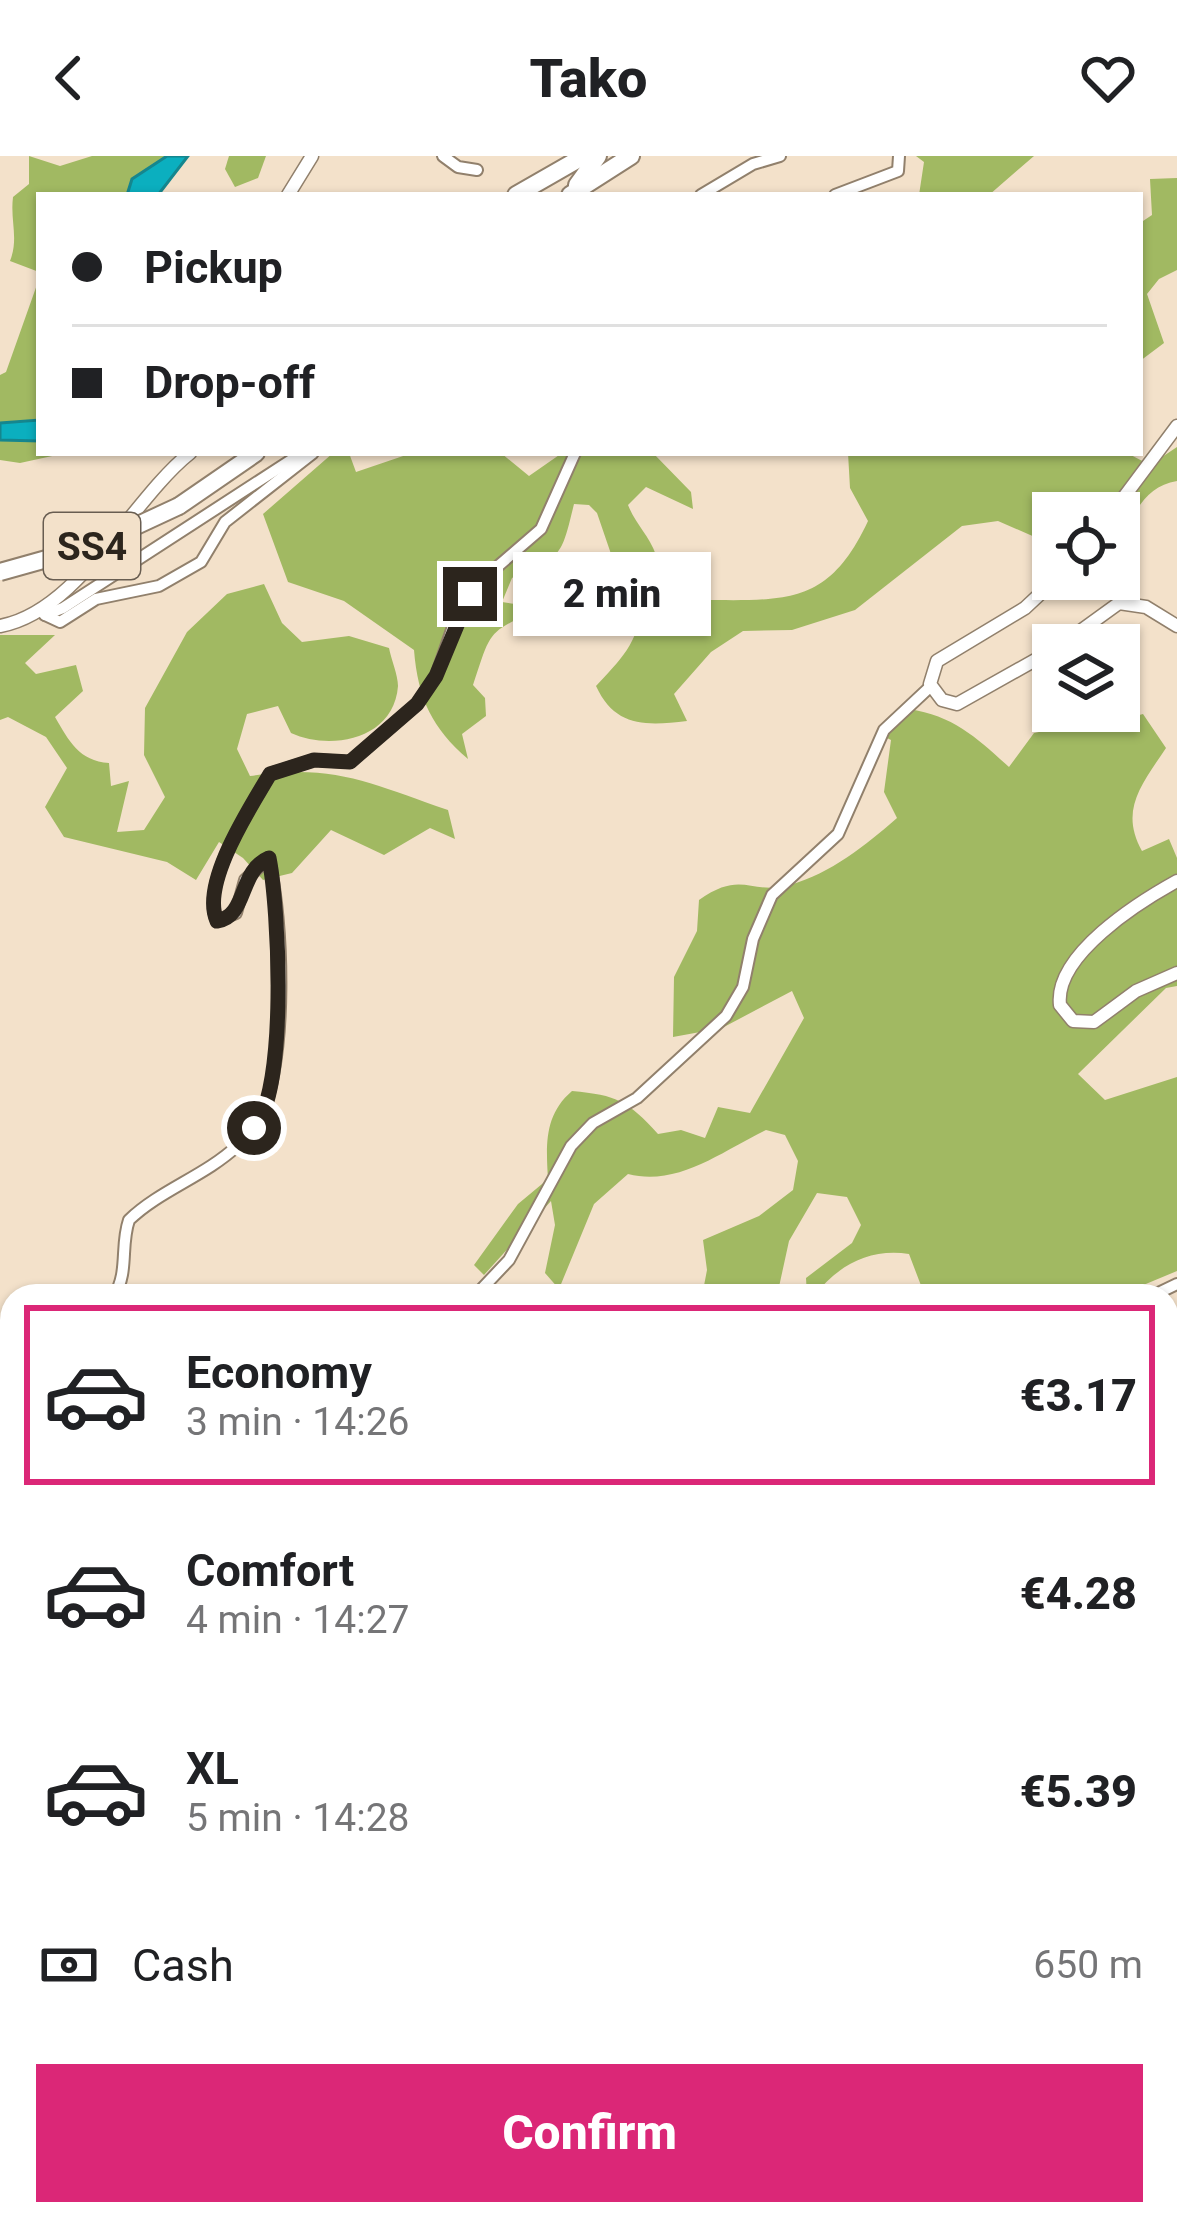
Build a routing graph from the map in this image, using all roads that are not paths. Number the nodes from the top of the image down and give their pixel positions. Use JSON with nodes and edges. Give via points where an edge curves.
{"nodes":[{"id":1,"x":312,"y":156,"type":"edge"},
{"id":2,"x":443,"y":156,"type":"edge"},
{"id":3,"x":584,"y":156,"type":"edge"},
{"id":4,"x":598,"y":156,"type":"edge"},
{"id":5,"x":631,"y":156,"type":"edge"},
{"id":6,"x":779,"y":156,"type":"edge"},
{"id":7,"x":899,"y":156,"type":"edge"},
{"id":8,"x":299,"y":163,"type":"edge"},
{"id":9,"x":477,"y":170,"type":"dead end"},
{"id":10,"x":289,"y":192,"type":"edge"},
{"id":11,"x":521,"y":192,"type":"edge"},
{"id":12,"x":571,"y":192,"type":"edge"},
{"id":13,"x":574,"y":192,"type":"edge"},
{"id":14,"x":706,"y":192,"type":"edge"},
{"id":15,"x":843,"y":192,"type":"edge"},
{"id":16,"x":1177,"y":426,"type":"edge"},
{"id":17,"x":187,"y":456,"type":"edge"},
{"id":18,"x":252,"y":456,"type":"edge"},
{"id":19,"x":297,"y":456,"type":"edge"},
{"id":20,"x":309,"y":456,"type":"edge"},
{"id":21,"x":574,"y":456,"type":"edge"},
{"id":22,"x":1128,"y":492,"type":"edge"},
{"id":23,"x":0,"y":572,"type":"edge"},
{"id":24,"x":1034,"y":600,"type":"edge"},
{"id":25,"x":42,"y":612,"type":"junction"},
{"id":26,"x":1090,"y":624,"type":"edge"},
{"id":27,"x":0,"y":626,"type":"edge"},
{"id":28,"x":1177,"y":626,"type":"edge"},
{"id":29,"x":1032,"y":662,"type":"edge"},
{"id":30,"x":931,"y":686,"type":"junction"},
{"id":31,"x":1177,"y":881,"type":"edge"},
{"id":32,"x":1177,"y":974,"type":"edge"},
{"id":33,"x":120,"y":1284,"type":"edge"},
{"id":34,"x":486,"y":1284,"type":"edge"}],
"edges":[{"from":1,"to":8,"type":"street"},
{"from":2,"to":9,"type":"street"},
{"from":3,"to":11,"type":"highway"},
{"from":4,"to":12,"type":"highway"},
{"from":5,"to":13,"type":"highway"},
{"from":6,"to":14,"type":"street"},
{"from":7,"to":15,"type":"street","via":[[898,171]]},
{"from":8,"to":10,"type":"street"},
{"from":16,"to":22,"type":"street"},
{"from":17,"to":25,"type":"street"},
{"from":18,"to":23,"type":"highway","number":"SS4","bridge":true,"via":[[179,506],[93,546]]},
{"from":19,"to":25,"type":"street"},
{"from":20,"to":25,"type":"street","via":[[225,522],[198,564],[159,586],[108,594],[60,622]]},
{"from":21,"to":33,"type":"street","via":[[542,529],[475,586],[417,704],[350,762],[314,760],[270,774],[248,811],[211,909],[217,921],[236,913],[245,880],[269,858],[278,975],[260,1121],[233,1149],[129,1220]]},
{"from":24,"to":30,"type":"street","via":[[937,661]]},
{"from":25,"to":27,"type":"street"},
{"from":26,"to":28,"type":"street","via":[[1118,603],[1146,607]]},
{"from":29,"to":30,"type":"street","via":[[957,704]]},
{"from":30,"to":34,"type":"street","via":[[884,730],[838,834],[772,895],[726,1016],[637,1099],[593,1123],[572,1146],[509,1260]]},
{"from":31,"to":32,"type":"street","via":[[1100,932],[1061,985],[1060,1005],[1073,1021],[1094,1022]]}]}
